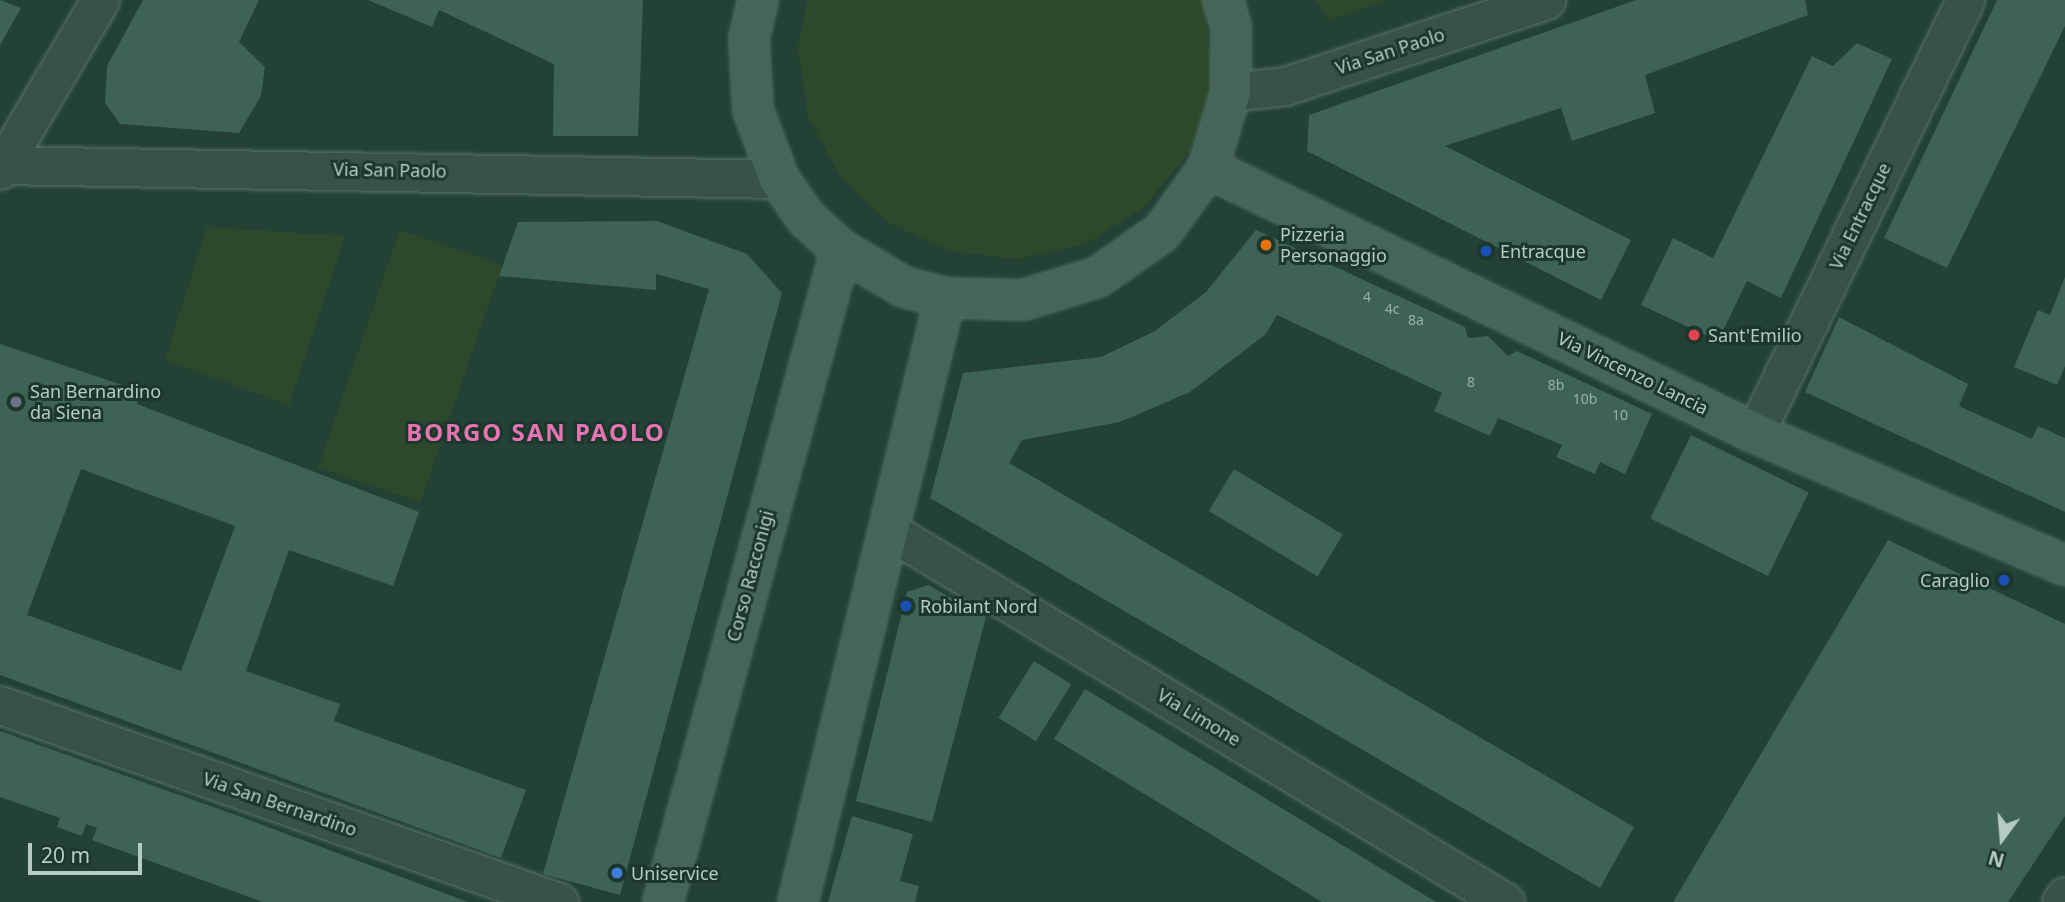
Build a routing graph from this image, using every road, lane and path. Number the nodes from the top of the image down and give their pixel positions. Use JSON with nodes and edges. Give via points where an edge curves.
{"nodes":[{"id":1,"x":100,"y":0,"type":"edge"},
{"id":2,"x":758,"y":0,"type":"edge"},
{"id":3,"x":1223,"y":0,"type":"edge"},
{"id":4,"x":1546,"y":0,"type":"edge"},
{"id":5,"x":1965,"y":0,"type":"edge"},
{"id":6,"x":1231,"y":92,"type":"junction"},
{"id":7,"x":1,"y":166,"type":"edge"},
{"id":8,"x":1208,"y":169,"type":"junction"},
{"id":9,"x":779,"y":178,"type":"junction"},
{"id":10,"x":841,"y":250,"type":"junction"},
{"id":11,"x":945,"y":298,"type":"junction"},
{"id":12,"x":1755,"y":433,"type":"junction"},
{"id":13,"x":893,"y":533,"type":"junction"},
{"id":14,"x":2065,"y":565,"type":"edge"},
{"id":15,"x":0,"y":705,"type":"edge"},
{"id":16,"x":2065,"y":896,"type":"edge"},
{"id":17,"x":559,"y":902,"type":"edge"},
{"id":18,"x":663,"y":902,"type":"edge"},
{"id":19,"x":798,"y":902,"type":"edge"},
{"id":20,"x":1505,"y":902,"type":"edge"},
{"id":21,"x":2061,"y":902,"type":"edge"}],
"edges":[{"from":1,"to":7,"type":"street"},
{"from":2,"to":9,"type":"street","via":[[749,38],[753,110]]},
{"from":3,"to":6,"type":"street","via":[[1231,26]]},
{"from":4,"to":6,"type":"street","name":"Via San Paolo","via":[[1284,86]]},
{"from":5,"to":12,"type":"street","name":"Via Entracque"},
{"from":6,"to":8,"type":"street"},
{"from":7,"to":9,"type":"street","name":"Via San Paolo"},
{"from":8,"to":11,"type":"street","via":[[1162,232],[1098,277],[1023,300]]},
{"from":8,"to":12,"type":"street","name":"Via Vincenzo Lancia"},
{"from":9,"to":10,"type":"street"},
{"from":10,"to":11,"type":"street","via":[[904,287]]},
{"from":10,"to":18,"type":"street","name":"Corso Racconigi"},
{"from":11,"to":13,"type":"street"},
{"from":12,"to":14,"type":"street","name":"Via Vincenzo Lancia"},
{"from":13,"to":19,"type":"street"},
{"from":13,"to":20,"type":"street","name":"Via Limone"},
{"from":15,"to":17,"type":"street","name":"Via San Bernardino"},
{"from":16,"to":21,"type":"street"}]}
